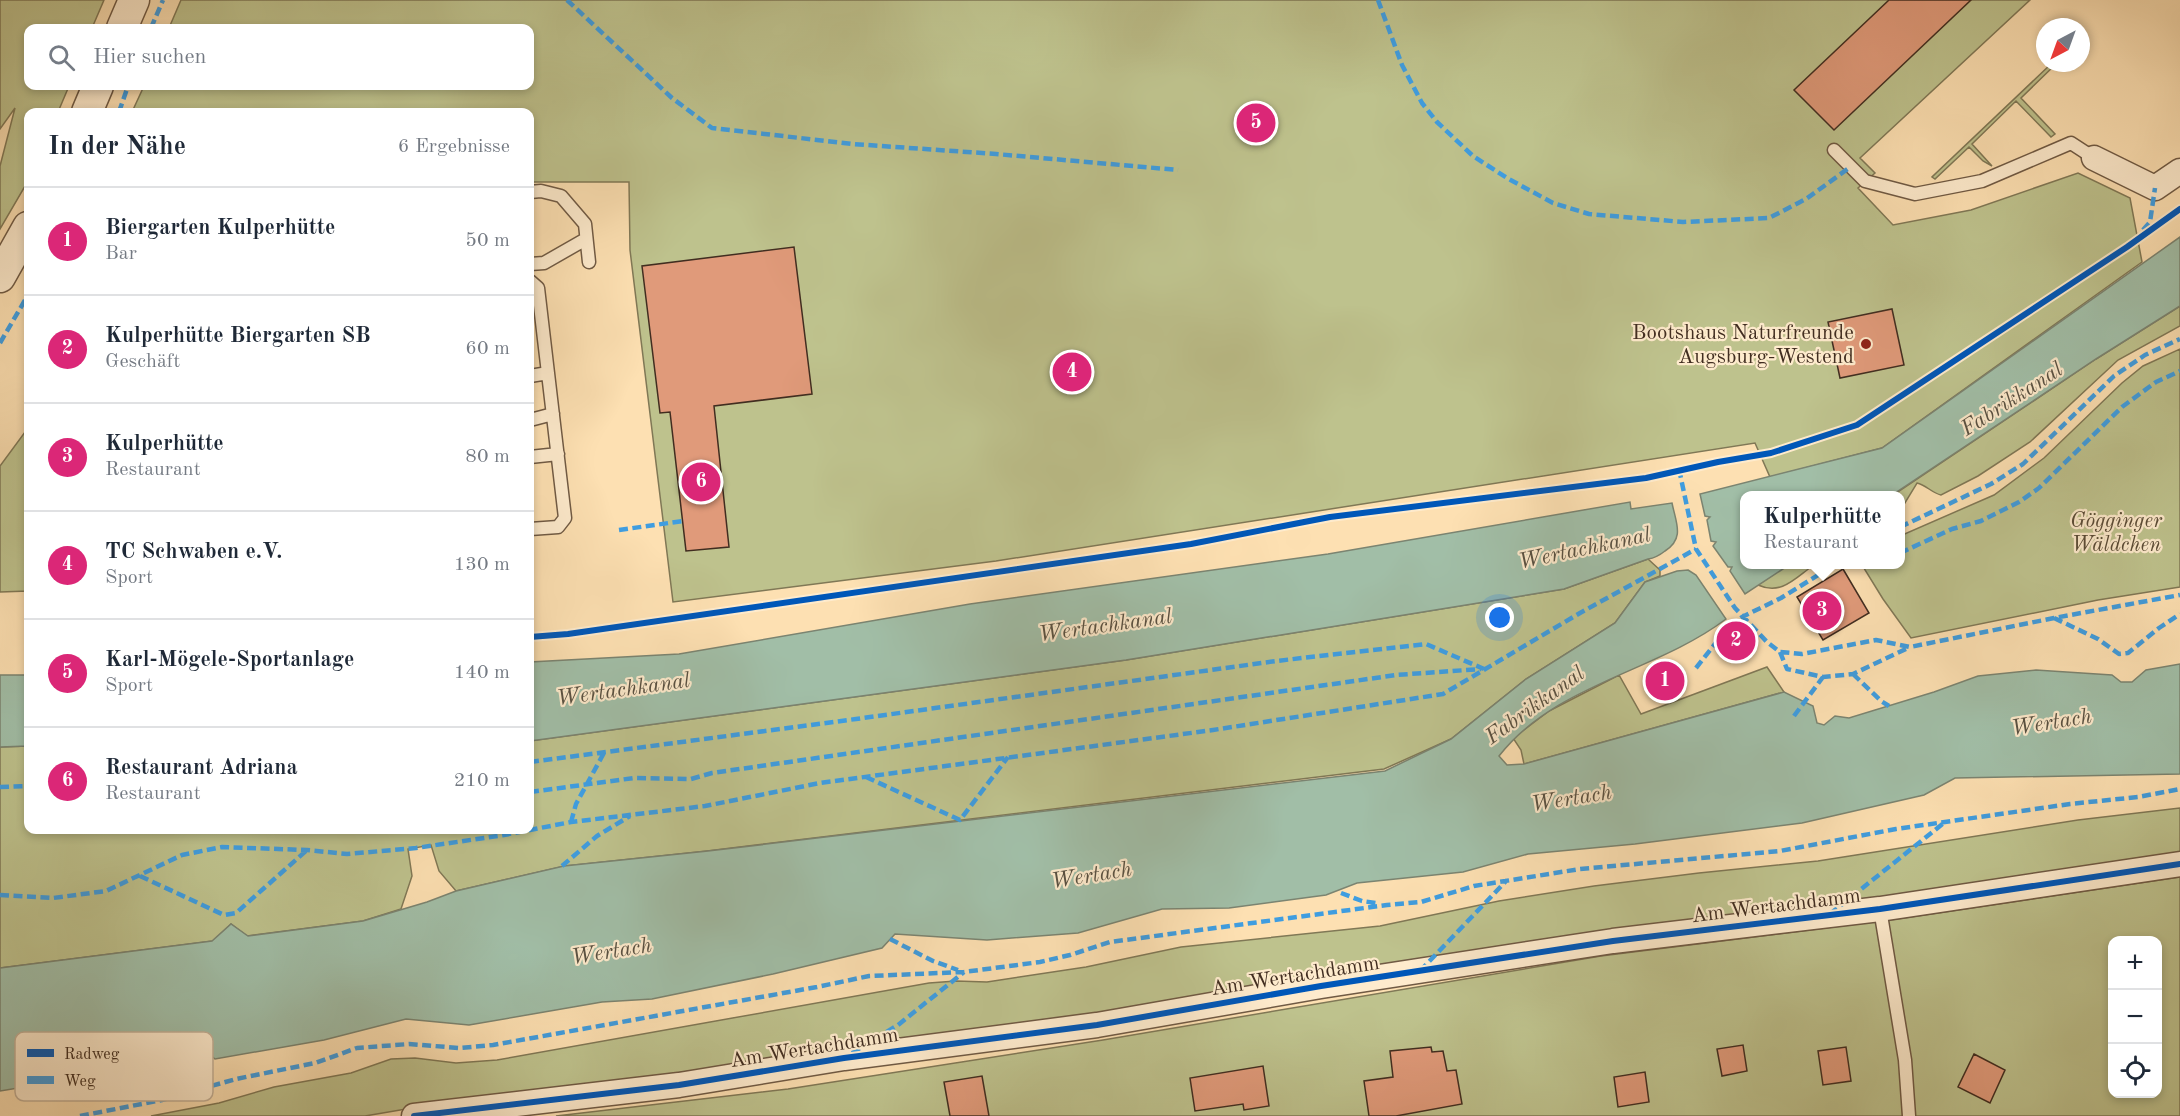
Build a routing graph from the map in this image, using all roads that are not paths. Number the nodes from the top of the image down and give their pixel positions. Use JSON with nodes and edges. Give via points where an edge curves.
{"nodes":[{"id":1,"x":134,"y":0,"type":"edge"},
{"id":2,"x":124,"y":24,"type":"edge"},
{"id":3,"x":96,"y":90,"type":"edge"},
{"id":4,"x":89,"y":108,"type":"edge"},
{"id":5,"x":1834,"y":150,"type":"dead end"},
{"id":6,"x":2094,"y":158,"type":"joint"},
{"id":7,"x":2180,"y":171,"type":"edge"},
{"id":8,"x":534,"y":192,"type":"edge"},
{"id":9,"x":24,"y":234,"type":"edge"},
{"id":10,"x":586,"y":239,"type":"junction"},
{"id":11,"x":589,"y":262,"type":"dead end"},
{"id":12,"x":534,"y":264,"type":"edge"},
{"id":13,"x":0,"y":277,"type":"edge"},
{"id":14,"x":534,"y":284,"type":"edge"},
{"id":15,"x":548,"y":373,"type":"junction"},
{"id":16,"x":534,"y":375,"type":"edge"},
{"id":17,"x":553,"y":414,"type":"junction"},
{"id":18,"x":534,"y":419,"type":"edge"},
{"id":19,"x":558,"y":454,"type":"junction"},
{"id":20,"x":534,"y":457,"type":"edge"},
{"id":21,"x":534,"y":529,"type":"edge"},
{"id":22,"x":2180,"y":864,"type":"edge"},
{"id":23,"x":1880,"y":909,"type":"junction"},
{"id":24,"x":414,"y":1116,"type":"edge"},
{"id":25,"x":1909,"y":1116,"type":"edge"}],
"edges":[{"from":1,"to":2,"type":"street"},
{"from":3,"to":4,"type":"street"},
{"from":5,"to":6,"type":"lane","via":[[1865,181],[1915,194],[1982,181],[2071,143]]},
{"from":6,"to":7,"type":"street","via":[[2156,188]]},
{"from":8,"to":10,"type":"lane","via":[[561,196],[585,224]]},
{"from":9,"to":13,"type":"street"},
{"from":10,"to":11,"type":"lane"},
{"from":10,"to":12,"type":"lane","via":[[544,263]]},
{"from":14,"to":15,"type":"lane","via":[[538,288]]},
{"from":15,"to":16,"type":"lane"},
{"from":15,"to":17,"type":"lane"},
{"from":17,"to":18,"type":"lane"},
{"from":17,"to":19,"type":"lane"},
{"from":19,"to":20,"type":"lane"},
{"from":19,"to":21,"type":"lane","via":[[566,518],[558,527]]},
{"from":22,"to":23,"type":"street","name":"Am Wertachdamm"},
{"from":23,"to":24,"type":"street","name":"Am Wertachdamm","via":[[1612,941],[1097,1025],[844,1058],[679,1085]]},
{"from":23,"to":25,"type":"lane","via":[[1905,1060]]}]}
